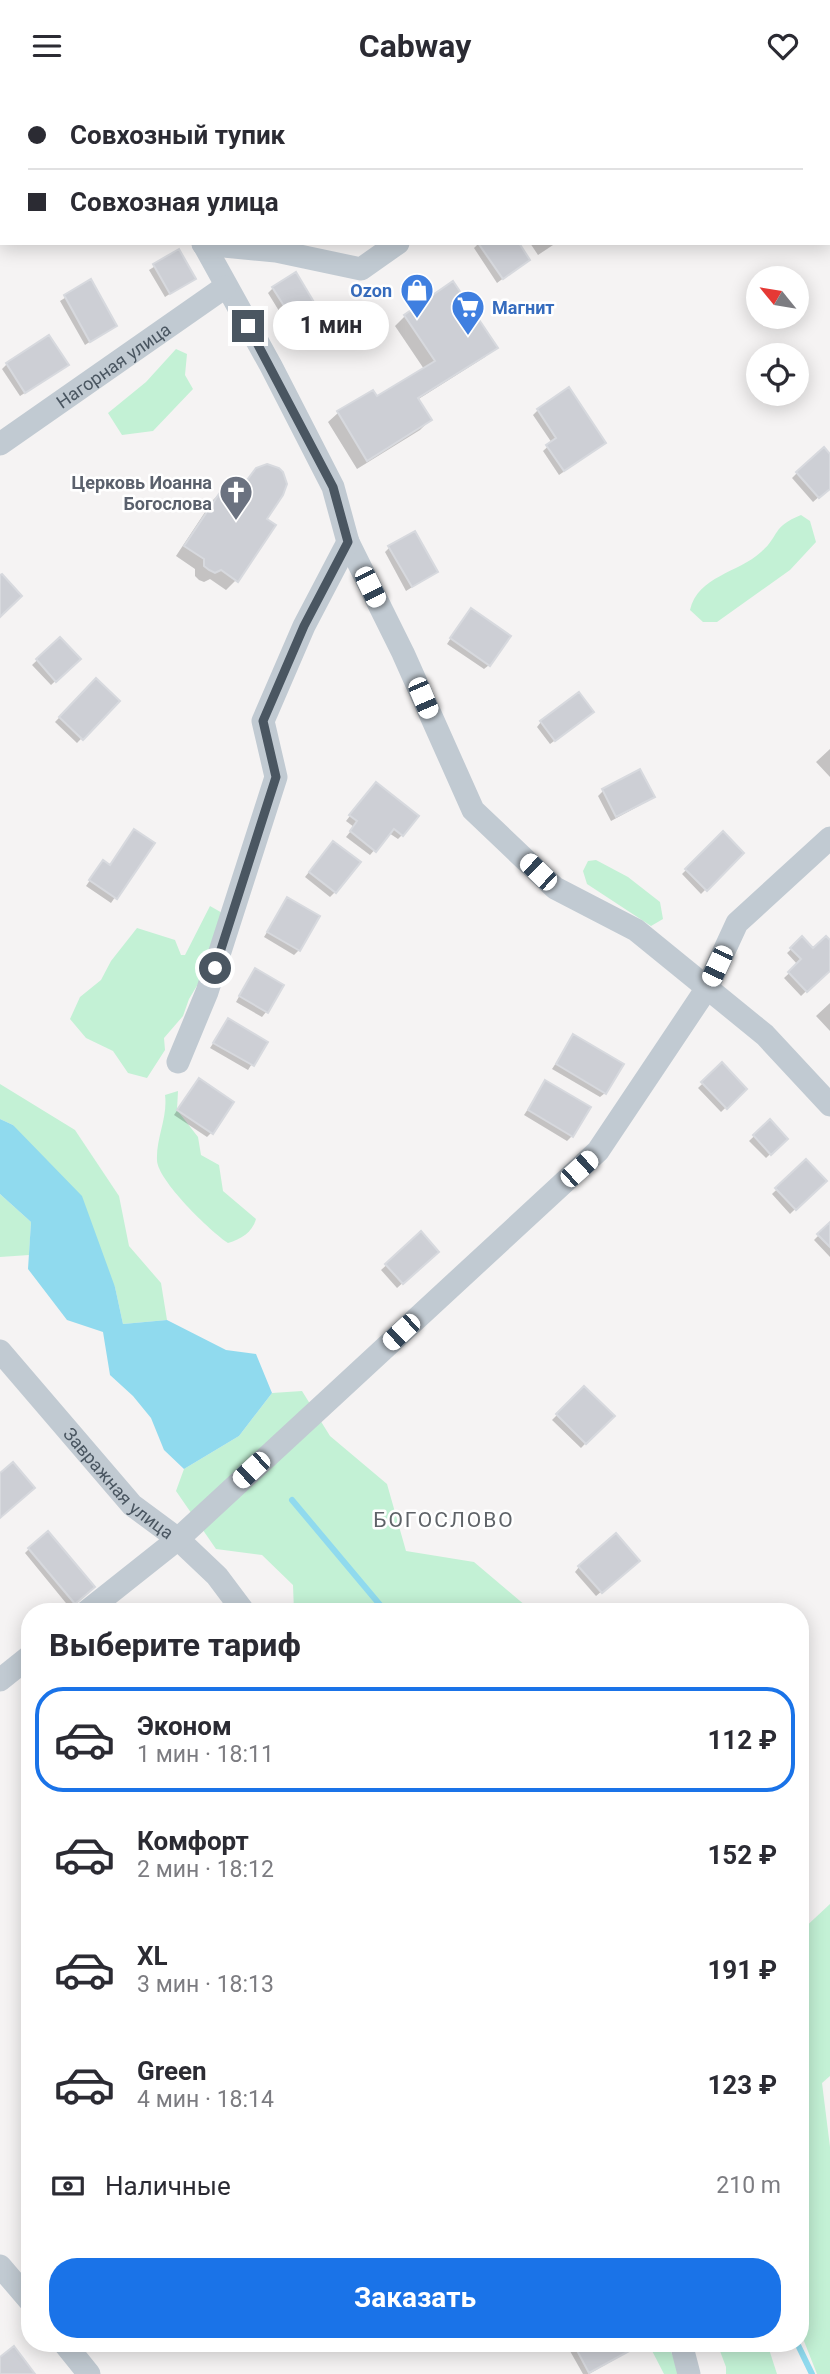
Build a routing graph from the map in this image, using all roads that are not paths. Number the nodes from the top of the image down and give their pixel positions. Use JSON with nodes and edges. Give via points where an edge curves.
{"nodes":[{"id":1,"x":204,"y":245,"type":"edge"},
{"id":2,"x":213,"y":245,"type":"edge"},
{"id":3,"x":395,"y":245,"type":"edge"},
{"id":4,"x":225,"y":286,"type":"junction"},
{"id":5,"x":0,"y":444,"type":"edge"},
{"id":6,"x":348,"y":542,"type":"junction"},
{"id":7,"x":830,"y":838,"type":"edge"},
{"id":8,"x":707,"y":988,"type":"junction"},
{"id":9,"x":177,"y":1062,"type":"dead end"},
{"id":10,"x":830,"y":1105,"type":"edge"},
{"id":11,"x":0,"y":1350,"type":"edge"},
{"id":12,"x":178,"y":1539,"type":"junction"},
{"id":13,"x":97,"y":1603,"type":"edge"},
{"id":14,"x":237,"y":1603,"type":"edge"},
{"id":15,"x":21,"y":1663,"type":"edge"},
{"id":16,"x":0,"y":1679,"type":"edge"},
{"id":17,"x":0,"y":2266,"type":"edge"},
{"id":18,"x":21,"y":2290,"type":"edge"},
{"id":19,"x":71,"y":2352,"type":"edge"},
{"id":20,"x":683,"y":2352,"type":"edge"},
{"id":21,"x":89,"y":2374,"type":"edge"},
{"id":22,"x":689,"y":2374,"type":"edge"}],
"edges":[{"from":1,"to":4,"type":"street"},
{"from":2,"to":3,"type":"street","via":[[276,251],[361,269]]},
{"from":4,"to":5,"type":"street","name":"Нагорная улица"},
{"from":4,"to":6,"type":"street","via":[[333,487]]},
{"from":6,"to":8,"type":"street","via":[[473,810],[555,888],[636,930]]},
{"from":6,"to":9,"type":"street","via":[[304,626],[263,721],[276,777],[207,992]]},
{"from":7,"to":8,"type":"street","via":[[737,923]]},
{"from":8,"to":10,"type":"street","via":[[765,1035]]},
{"from":8,"to":12,"type":"street","via":[[598,1151]]},
{"from":11,"to":12,"type":"street","name":"Завражная улица","via":[[132,1505]]},
{"from":12,"to":13,"type":"street"},
{"from":12,"to":14,"type":"street","name":"Завражная улица"},
{"from":15,"to":16,"type":"street"},
{"from":17,"to":18,"type":"street"},
{"from":19,"to":21,"type":"street"},
{"from":20,"to":22,"type":"street"}]}
